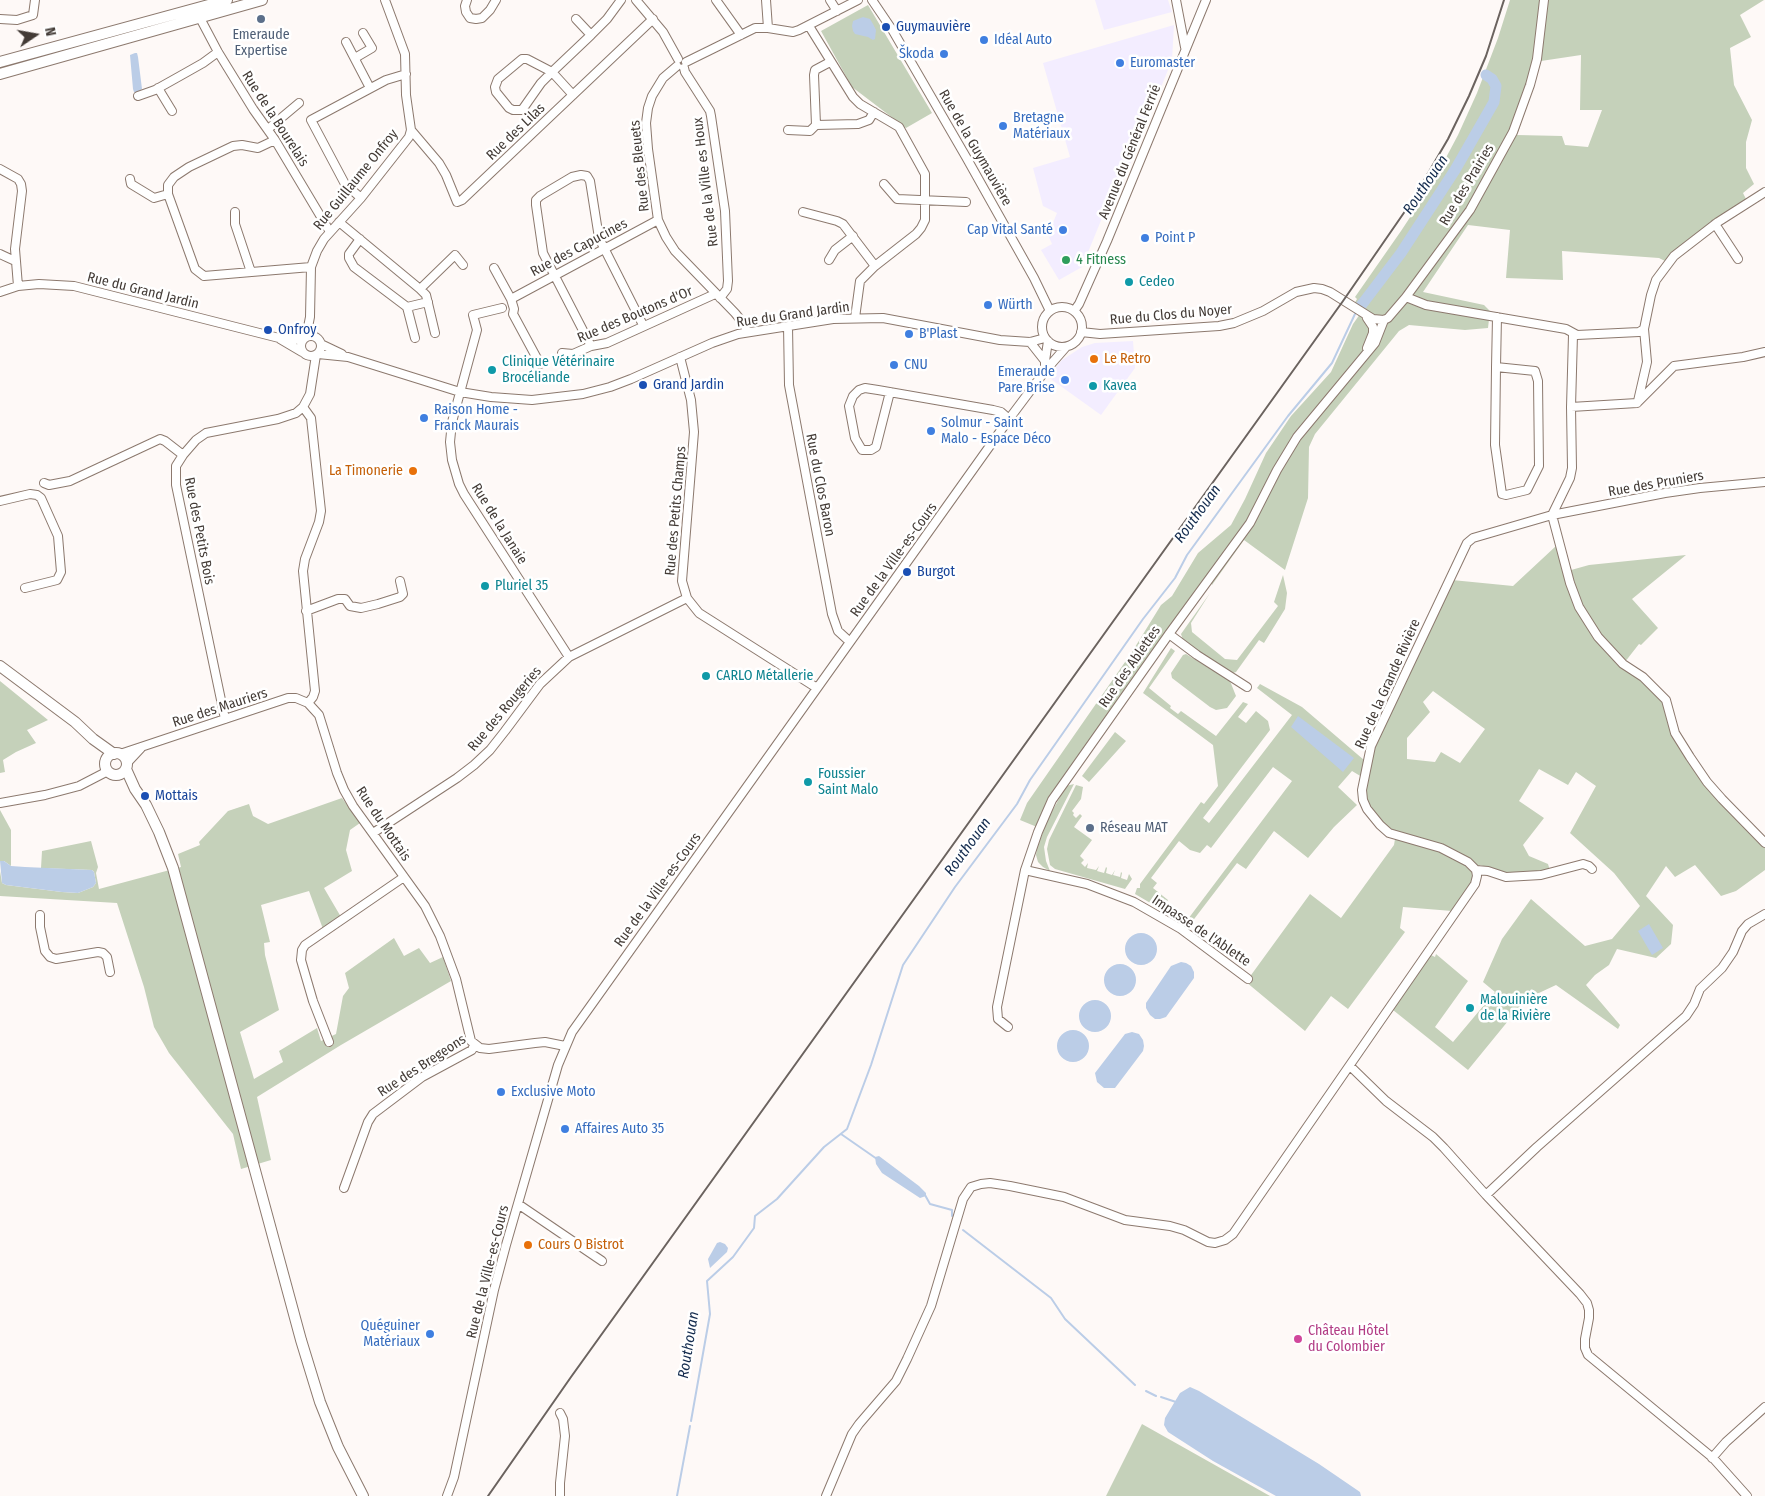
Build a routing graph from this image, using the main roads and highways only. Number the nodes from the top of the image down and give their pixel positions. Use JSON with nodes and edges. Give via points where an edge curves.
{"nodes":[{"id":1,"x":226,"y":0,"type":"edge"},
{"id":2,"x":262,"y":0,"type":"edge"},
{"id":3,"x":0,"y":62,"type":"edge"},
{"id":4,"x":0,"y":74,"type":"edge"},
{"id":5,"x":0,"y":666,"type":"edge"},
{"id":6,"x":363,"y":1496,"type":"edge"}],
"edges":[{"from":1,"to":3,"type":"main road"},
{"from":2,"to":4,"type":"main road"},
{"from":5,"to":6,"type":"main road","via":[[94,739],[135,789],[159,832],[175,874],[320,1402]]}]}
